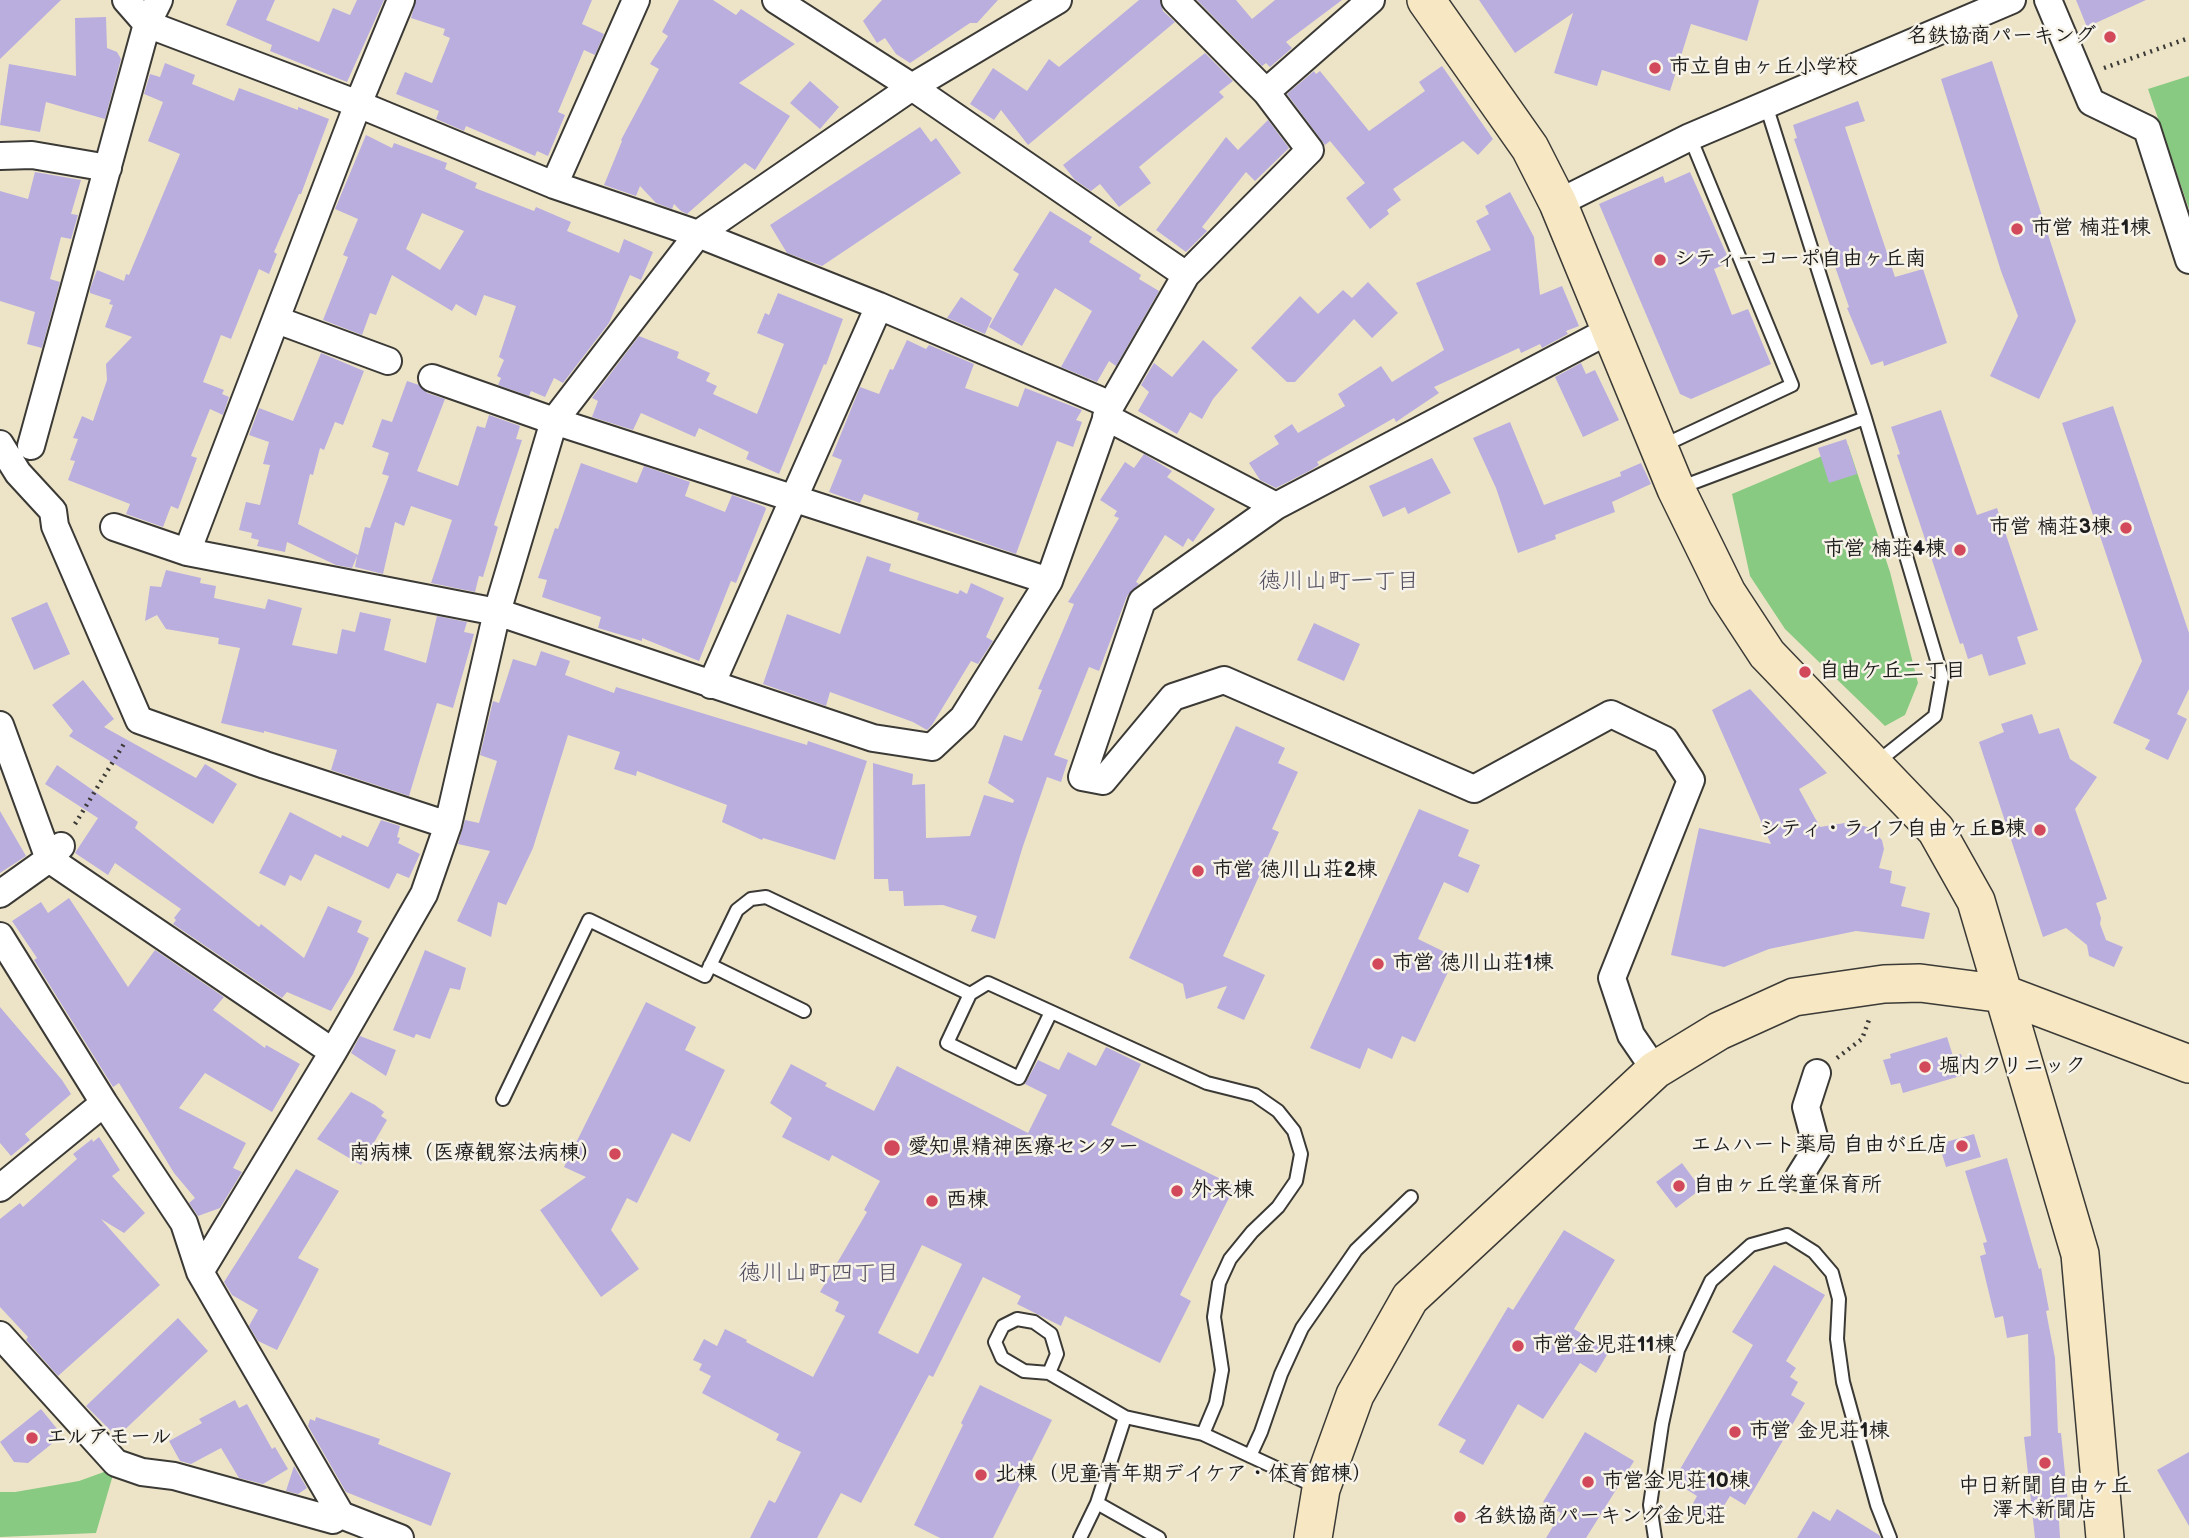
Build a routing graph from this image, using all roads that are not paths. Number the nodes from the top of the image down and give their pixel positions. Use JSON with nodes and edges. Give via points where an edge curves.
{"nodes":[{"id":1,"x":126,"y":0,"type":"edge"},
{"id":2,"x":401,"y":0,"type":"edge"},
{"id":3,"x":636,"y":0,"type":"edge"},
{"id":4,"x":776,"y":0,"type":"edge"},
{"id":5,"x":1058,"y":0,"type":"edge"},
{"id":6,"x":1175,"y":0,"type":"edge"},
{"id":7,"x":1371,"y":0,"type":"edge"},
{"id":8,"x":1426,"y":0,"type":"edge"},
{"id":9,"x":2012,"y":0,"type":"edge"},
{"id":10,"x":2048,"y":0,"type":"edge"},
{"id":11,"x":153,"y":12,"type":"edge"},
{"id":12,"x":912,"y":87,"type":"junction"},
{"id":13,"x":1266,"y":92,"type":"junction"},
{"id":14,"x":358,"y":104,"type":"junction"},
{"id":15,"x":1766,"y":104,"type":"junction"},
{"id":16,"x":1690,"y":137,"type":"junction"},
{"id":17,"x":0,"y":156,"type":"edge"},
{"id":18,"x":108,"y":168,"type":"junction"},
{"id":19,"x":554,"y":185,"type":"junction"},
{"id":20,"x":1558,"y":204,"type":"junction"},
{"id":21,"x":698,"y":234,"type":"junction"},
{"id":22,"x":2189,"y":260,"type":"edge"},
{"id":23,"x":1186,"y":275,"type":"junction"},
{"id":24,"x":879,"y":306,"type":"junction"},
{"id":25,"x":277,"y":320,"type":"junction"},
{"id":26,"x":1609,"y":330,"type":"junction"},
{"id":27,"x":388,"y":361,"type":"dead end"},
{"id":28,"x":432,"y":378,"type":"dead end"},
{"id":29,"x":1108,"y":411,"type":"junction"},
{"id":30,"x":1865,"y":418,"type":"junction"},
{"id":31,"x":554,"y":421,"type":"junction"},
{"id":32,"x":0,"y":444,"type":"edge"},
{"id":33,"x":31,"y":446,"type":"dead end"},
{"id":34,"x":1659,"y":447,"type":"junction"},
{"id":35,"x":1676,"y":489,"type":"junction"},
{"id":36,"x":794,"y":497,"type":"junction"},
{"id":37,"x":1276,"y":506,"type":"junction"},
{"id":38,"x":114,"y":527,"type":"dead end"},
{"id":39,"x":187,"y":552,"type":"junction"},
{"id":40,"x":1049,"y":581,"type":"junction"},
{"id":41,"x":497,"y":612,"type":"junction"},
{"id":42,"x":711,"y":685,"type":"junction"},
{"id":43,"x":0,"y":725,"type":"edge"},
{"id":44,"x":1874,"y":765,"type":"junction"},
{"id":45,"x":448,"y":825,"type":"junction"},
{"id":46,"x":56,"y":852,"type":"junction"},
{"id":47,"x":0,"y":894,"type":"edge"},
{"id":48,"x":0,"y":936,"type":"edge"},
{"id":49,"x":710,"y":965,"type":"junction"},
{"id":50,"x":970,"y":994,"type":"junction"},
{"id":51,"x":2004,"y":994,"type":"junction"},
{"id":52,"x":804,"y":1011,"type":"dead end"},
{"id":53,"x":1051,"y":1012,"type":"junction"},
{"id":54,"x":333,"y":1052,"type":"junction"},
{"id":55,"x":2189,"y":1064,"type":"edge"},
{"id":56,"x":1655,"y":1070,"type":"junction"},
{"id":57,"x":1817,"y":1073,"type":"road end"},
{"id":58,"x":503,"y":1099,"type":"dead end"},
{"id":59,"x":104,"y":1102,"type":"junction"},
{"id":60,"x":1799,"y":1177,"type":"dead end"},
{"id":61,"x":0,"y":1188,"type":"edge"},
{"id":62,"x":1411,"y":1197,"type":"dead end"},
{"id":63,"x":200,"y":1272,"type":"junction"},
{"id":64,"x":0,"y":1335,"type":"edge"},
{"id":65,"x":1049,"y":1373,"type":"junction"},
{"id":66,"x":1125,"y":1417,"type":"junction"},
{"id":67,"x":1203,"y":1434,"type":"junction"},
{"id":68,"x":1250,"y":1456,"type":"junction"},
{"id":69,"x":1321,"y":1489,"type":"junction"},
{"id":70,"x":1097,"y":1503,"type":"junction"},
{"id":71,"x":341,"y":1515,"type":"junction"},
{"id":72,"x":1153,"y":1537,"type":"edge"},
{"id":73,"x":400,"y":1538,"type":"edge"},
{"id":74,"x":1080,"y":1538,"type":"edge"},
{"id":75,"x":1313,"y":1538,"type":"edge"},
{"id":76,"x":1655,"y":1538,"type":"edge"},
{"id":77,"x":1890,"y":1538,"type":"edge"},
{"id":78,"x":2105,"y":1538,"type":"edge"}],
"edges":[{"from":1,"to":11,"type":"street"},
{"from":2,"to":14,"type":"street"},
{"from":3,"to":19,"type":"street"},
{"from":4,"to":12,"type":"street"},
{"from":5,"to":12,"type":"street"},
{"from":6,"to":13,"type":"street"},
{"from":7,"to":13,"type":"street"},
{"from":8,"to":20,"type":"street","via":[[1530,148]]},
{"from":9,"to":15,"type":"street"},
{"from":10,"to":22,"type":"street","via":[[2091,102],[2147,129]]},
{"from":11,"to":14,"type":"street"},
{"from":11,"to":18,"type":"street"},
{"from":12,"to":21,"type":"street"},
{"from":12,"to":23,"type":"street"},
{"from":13,"to":23,"type":"street","via":[[1310,150]]},
{"from":14,"to":19,"type":"street"},
{"from":14,"to":25,"type":"street"},
{"from":15,"to":16,"type":"street"},
{"from":15,"to":30,"type":"lane"},
{"from":16,"to":20,"type":"street"},
{"from":16,"to":34,"type":"lane","via":[[1792,385]]},
{"from":17,"to":18,"type":"street","via":[[32,155]]},
{"from":18,"to":33,"type":"street"},
{"from":19,"to":21,"type":"street"},
{"from":20,"to":26,"type":"street"},
{"from":21,"to":24,"type":"street"},
{"from":21,"to":31,"type":"street"},
{"from":23,"to":29,"type":"street"},
{"from":24,"to":29,"type":"street"},
{"from":24,"to":36,"type":"street"},
{"from":25,"to":27,"type":"street"},
{"from":25,"to":39,"type":"street"},
{"from":26,"to":34,"type":"street"},
{"from":26,"to":37,"type":"street"},
{"from":28,"to":31,"type":"street"},
{"from":29,"to":37,"type":"street"},
{"from":29,"to":40,"type":"street"},
{"from":30,"to":35,"type":"lane"},
{"from":30,"to":44,"type":"lane","via":[[1942,677],[1935,716]]},
{"from":31,"to":36,"type":"street"},
{"from":31,"to":41,"type":"street"},
{"from":32,"to":45,"type":"street","via":[[18,473],[53,511],[55,526],[139,720]]},
{"from":34,"to":35,"type":"street"},
{"from":35,"to":44,"type":"street","via":[[1727,593],[1767,654]]},
{"from":36,"to":40,"type":"street"},
{"from":36,"to":42,"type":"street"},
{"from":37,"to":56,"type":"street","via":[[1142,601],[1082,777],[1103,781],[1173,697],[1224,680],[1474,789],[1611,714],[1665,740],[1691,780],[1612,978],[1631,1035]]},
{"from":38,"to":39,"type":"street"},
{"from":39,"to":41,"type":"street"},
{"from":40,"to":42,"type":"street","via":[[963,718],[932,747],[873,738]]},
{"from":41,"to":42,"type":"street"},
{"from":41,"to":45,"type":"street"},
{"from":43,"to":46,"type":"street"},
{"from":44,"to":51,"type":"street","via":[[1936,830],[1976,901]]},
{"from":45,"to":54,"type":"street","via":[[424,894]]},
{"from":46,"to":47,"type":"street"},
{"from":46,"to":54,"type":"street"},
{"from":48,"to":59,"type":"street"},
{"from":49,"to":50,"type":"lane","via":[[737,910],[751,899],[766,897]]},
{"from":49,"to":52,"type":"lane"},
{"from":49,"to":58,"type":"lane","via":[[705,976],[589,920]]},
{"from":50,"to":53,"type":"lane","via":[[988,983]]},
{"from":50,"to":53,"type":"lane","via":[[947,1043],[1019,1078]]},
{"from":51,"to":55,"type":"street"},
{"from":51,"to":56,"type":"street","via":[[1920,983],[1794,997],[1719,1031]]},
{"from":51,"to":78,"type":"street","via":[[2080,1254]]},
{"from":53,"to":67,"type":"lane","via":[[1207,1083],[1255,1096],[1278,1111],[1294,1131],[1301,1154],[1296,1181],[1230,1259],[1219,1283],[1214,1317],[1222,1370],[1216,1403]]},
{"from":54,"to":63,"type":"street"},
{"from":56,"to":69,"type":"street","via":[[1410,1298],[1355,1395]]},
{"from":57,"to":60,"type":"street","via":[[1806,1107],[1817,1148]]},
{"from":59,"to":61,"type":"street"},
{"from":59,"to":63,"type":"street","via":[[184,1223]]},
{"from":62,"to":68,"type":"lane","via":[[1356,1250],[1302,1328]]},
{"from":63,"to":71,"type":"street"},
{"from":64,"to":71,"type":"street","via":[[116,1463],[333,1520]]},
{"from":65,"to":65,"type":"lane","via":[[1024,1371],[1002,1358],[995,1342],[1003,1326],[1017,1319],[1034,1322],[1051,1334],[1058,1354]]},
{"from":65,"to":66,"type":"lane"},
{"from":66,"to":67,"type":"lane"},
{"from":66,"to":70,"type":"lane"},
{"from":67,"to":68,"type":"lane"},
{"from":68,"to":69,"type":"lane"},
{"from":69,"to":75,"type":"street"},
{"from":70,"to":72,"type":"lane"},
{"from":70,"to":74,"type":"lane"},
{"from":71,"to":73,"type":"street"},
{"from":76,"to":77,"type":"lane","via":[[1650,1505],[1678,1350],[1711,1281],[1751,1245],[1787,1235],[1814,1252],[1832,1273],[1839,1299],[1837,1339],[1843,1382]]}]}
